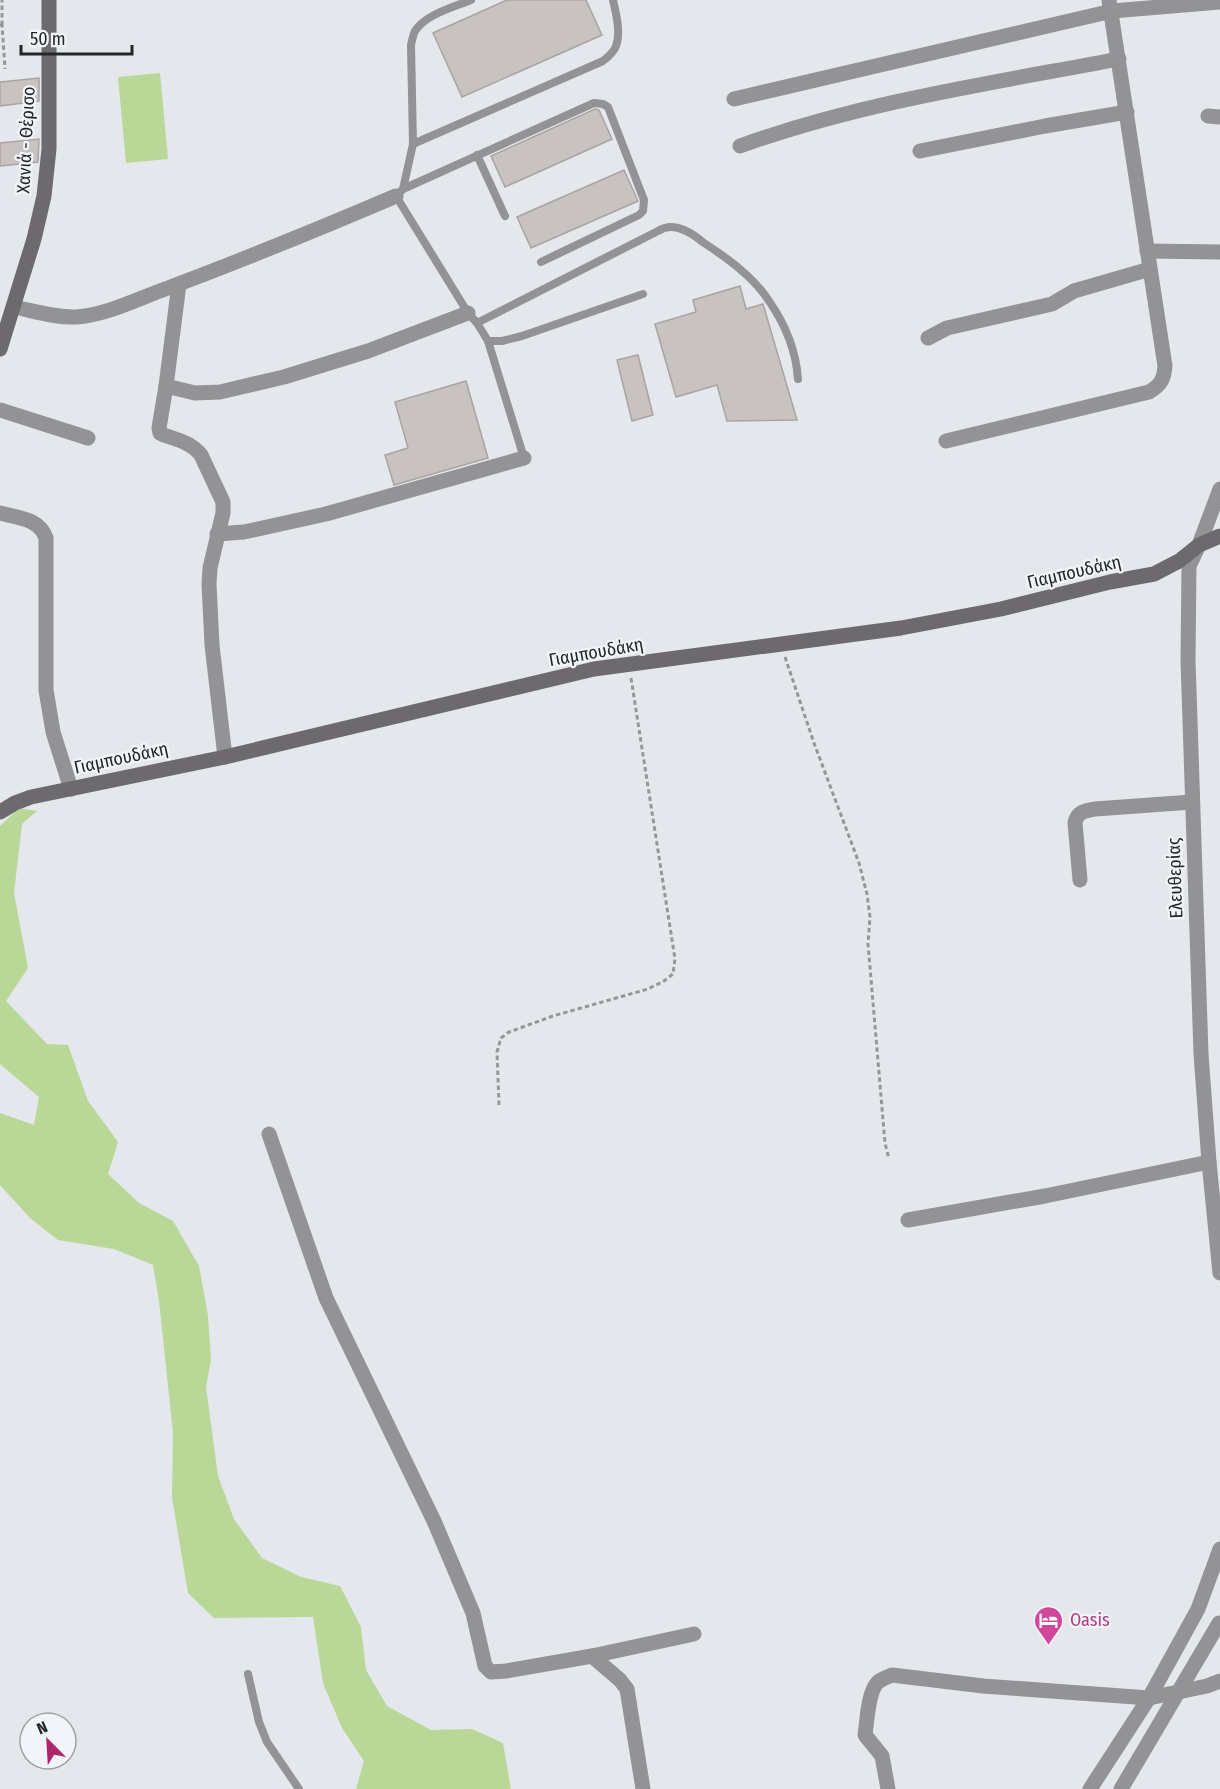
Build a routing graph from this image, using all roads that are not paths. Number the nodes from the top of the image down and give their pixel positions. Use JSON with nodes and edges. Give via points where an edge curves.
{"nodes":[{"id":1,"x":49,"y":0,"type":"edge"},
{"id":2,"x":471,"y":0,"type":"edge"},
{"id":3,"x":613,"y":0,"type":"edge"},
{"id":4,"x":1220,"y":2,"type":"edge"},
{"id":5,"x":1111,"y":5,"type":"edge"},
{"id":6,"x":1119,"y":59,"type":"junction"},
{"id":7,"x":734,"y":99,"type":"dead end"},
{"id":8,"x":1127,"y":112,"type":"junction"},
{"id":9,"x":412,"y":144,"type":"junction"},
{"id":10,"x":740,"y":146,"type":"dead end"},
{"id":11,"x":920,"y":151,"type":"dead end"},
{"id":12,"x":477,"y":155,"type":"junction"},
{"id":13,"x":399,"y":192,"type":"junction"},
{"id":14,"x":505,"y":216,"type":"dead end"},
{"id":15,"x":1147,"y":251,"type":"junction"},
{"id":16,"x":1220,"y":252,"type":"edge"},
{"id":17,"x":542,"y":262,"type":"dead end"},
{"id":18,"x":1150,"y":269,"type":"junction"},
{"id":19,"x":179,"y":284,"type":"junction"},
{"id":20,"x":643,"y":294,"type":"dead end"},
{"id":21,"x":14,"y":307,"type":"junction"},
{"id":22,"x":473,"y":318,"type":"junction"},
{"id":23,"x":928,"y":338,"type":"dead end"},
{"id":24,"x":488,"y":341,"type":"junction"},
{"id":25,"x":0,"y":349,"type":"edge"},
{"id":26,"x":798,"y":379,"type":"dead end"},
{"id":27,"x":166,"y":386,"type":"junction"},
{"id":28,"x":0,"y":410,"type":"edge"},
{"id":29,"x":88,"y":438,"type":"dead end"},
{"id":30,"x":946,"y":441,"type":"dead end"},
{"id":31,"x":524,"y":458,"type":"joint"},
{"id":32,"x":1220,"y":489,"type":"edge"},
{"id":33,"x":0,"y":513,"type":"edge"},
{"id":34,"x":218,"y":534,"type":"junction"},
{"id":35,"x":1220,"y":536,"type":"edge"},
{"id":36,"x":1198,"y":545,"type":"junction"},
{"id":37,"x":225,"y":757,"type":"junction"},
{"id":38,"x":71,"y":789,"type":"junction"},
{"id":39,"x":1192,"y":802,"type":"junction"},
{"id":40,"x":0,"y":812,"type":"edge"},
{"id":41,"x":1080,"y":880,"type":"dead end"},
{"id":42,"x":269,"y":1134,"type":"dead end"},
{"id":43,"x":1209,"y":1162,"type":"junction"},
{"id":44,"x":908,"y":1220,"type":"dead end"},
{"id":45,"x":1220,"y":1273,"type":"edge"},
{"id":46,"x":1220,"y":1550,"type":"edge"},
{"id":47,"x":1219,"y":1622,"type":"edge"},
{"id":48,"x":694,"y":1634,"type":"dead end"},
{"id":49,"x":592,"y":1656,"type":"junction"},
{"id":50,"x":248,"y":1674,"type":"dead end"},
{"id":51,"x":1220,"y":1681,"type":"edge"},
{"id":52,"x":1149,"y":1698,"type":"junction"},
{"id":53,"x":299,"y":1789,"type":"edge"},
{"id":54,"x":643,"y":1789,"type":"edge"},
{"id":55,"x":888,"y":1789,"type":"edge"},
{"id":56,"x":1090,"y":1789,"type":"edge"},
{"id":57,"x":1120,"y":1789,"type":"edge"}],
"edges":[{"from":1,"to":21,"type":"main road","name":"Χανιά - Θέρισο","via":[[48,170]]},
{"from":2,"to":9,"type":"lane","via":[[434,16],[416,30],[411,45]]},
{"from":3,"to":9,"type":"lane","via":[[616,46],[603,61]]},
{"from":4,"to":5,"type":"street"},
{"from":5,"to":6,"type":"street"},
{"from":5,"to":7,"type":"street"},
{"from":6,"to":8,"type":"street"},
{"from":6,"to":10,"type":"street","via":[[892,103],[791,128]]},
{"from":8,"to":11,"type":"street"},
{"from":8,"to":15,"type":"street"},
{"from":9,"to":13,"type":"lane"},
{"from":12,"to":13,"type":"lane"},
{"from":12,"to":14,"type":"lane"},
{"from":12,"to":17,"type":"lane","via":[[594,103],[608,107],[644,200],[643,210]]},
{"from":13,"to":19,"type":"street","via":[[321,228]]},
{"from":13,"to":22,"type":"lane"},
{"from":15,"to":16,"type":"street"},
{"from":15,"to":18,"type":"street"},
{"from":18,"to":23,"type":"street","via":[[1074,291],[1052,304],[948,328]]},
{"from":18,"to":30,"type":"street","via":[[1165,366],[1164,377],[1156,388]]},
{"from":19,"to":21,"type":"street","via":[[96,314],[63,316]]},
{"from":19,"to":27,"type":"street"},
{"from":20,"to":24,"type":"lane","via":[[522,336]]},
{"from":21,"to":25,"type":"main road","name":"Χανιά - Θέρισο"},
{"from":22,"to":24,"type":"lane"},
{"from":22,"to":26,"type":"lane","via":[[665,227],[673,227],[685,230],[732,262],[768,298],[791,344]]},
{"from":22,"to":27,"type":"street","via":[[284,377],[220,392],[195,393]]},
{"from":24,"to":31,"type":"lane"},
{"from":27,"to":34,"type":"street","via":[[160,433],[192,446],[201,455],[223,502]]},
{"from":28,"to":29,"type":"street"},
{"from":31,"to":34,"type":"street","via":[[326,514]]},
{"from":32,"to":36,"type":"street","name":"Ελευθερίας"},
{"from":33,"to":38,"type":"street","via":[[36,523],[46,538],[46,690],[53,732]]},
{"from":34,"to":37,"type":"street","via":[[209,584]]},
{"from":35,"to":36,"type":"main road","name":"Γιαμπουδάκη"},
{"from":36,"to":37,"type":"main road","name":"Γιαμπουδάκη","via":[[1154,574],[1001,609],[902,628],[594,669]]},
{"from":36,"to":39,"type":"street","name":"Ελευθερίας","via":[[1188,575]]},
{"from":37,"to":38,"type":"main road","name":"Γιαμπουδάκη"},
{"from":38,"to":40,"type":"main road","name":"Γιαμπουδάκη","via":[[31,797]]},
{"from":39,"to":41,"type":"street","via":[[1095,809],[1076,816]]},
{"from":39,"to":43,"type":"street","name":"Ελευθερίας"},
{"from":42,"to":49,"type":"street","via":[[326,1298],[434,1521],[473,1613],[485,1666],[491,1672],[506,1671]]},
{"from":43,"to":44,"type":"street","via":[[1045,1197]]},
{"from":43,"to":45,"type":"street","name":"Ελευθερίας"},
{"from":46,"to":52,"type":"street","via":[[1198,1609]]},
{"from":47,"to":57,"type":"street","bridge":true},
{"from":48,"to":49,"type":"street"},
{"from":49,"to":54,"type":"street","via":[[627,1689]]},
{"from":50,"to":53,"type":"lane","via":[[267,1742]]},
{"from":51,"to":52,"type":"street"},
{"from":52,"to":55,"type":"street","via":[[892,1675],[874,1687],[865,1735],[882,1756]]},
{"from":52,"to":56,"type":"street"}]}
